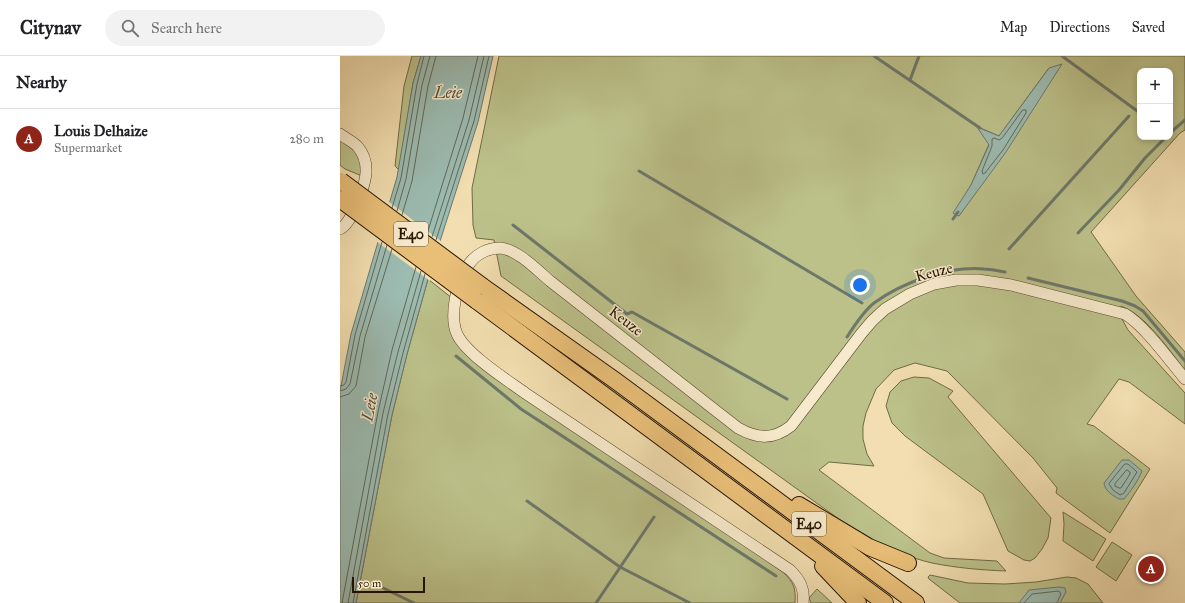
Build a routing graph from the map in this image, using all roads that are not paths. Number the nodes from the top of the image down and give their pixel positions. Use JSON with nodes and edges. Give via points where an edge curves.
{"nodes":[{"id":1,"x":340,"y":134,"type":"edge"},
{"id":2,"x":340,"y":181,"type":"edge"},
{"id":3,"x":340,"y":198,"type":"edge"},
{"id":4,"x":342,"y":228,"type":"edge"},
{"id":5,"x":479,"y":294,"type":"junction"},
{"id":6,"x":1185,"y":379,"type":"edge"},
{"id":7,"x":702,"y":446,"type":"junction"},
{"id":8,"x":807,"y":546,"type":"junction"},
{"id":9,"x":908,"y":563,"type":"dead end"},
{"id":10,"x":803,"y":603,"type":"edge"},
{"id":11,"x":858,"y":603,"type":"edge"},
{"id":12,"x":885,"y":603,"type":"edge"},
{"id":13,"x":916,"y":603,"type":"edge"}],
"edges":[{"from":1,"to":4,"type":"street","via":[[358,146],[366,162],[362,192]]},
{"from":2,"to":5,"type":"highway","number":"E40","bridge":true},
{"from":3,"to":5,"type":"highway","number":"E40","bridge":true},
{"from":5,"to":7,"type":"highway","number":"E40","via":[[616,381]]},
{"from":5,"to":8,"type":"highway","number":"E40"},
{"from":6,"to":10,"type":"street","name":"Keuze","via":[[1142,327],[1125,314],[1011,284],[956,280],[910,294],[885,309],[861,334],[791,426],[773,436],[761,436],[738,428],[521,257],[501,248],[484,251],[469,263],[461,280],[453,315],[454,325],[465,346],[525,393],[790,570],[799,579]]},
{"from":7,"to":9,"type":"highway","via":[[869,548]]},
{"from":7,"to":13,"type":"highway","number":"E40"},
{"from":8,"to":11,"type":"highway"},
{"from":8,"to":12,"type":"highway","number":"E40"}]}
